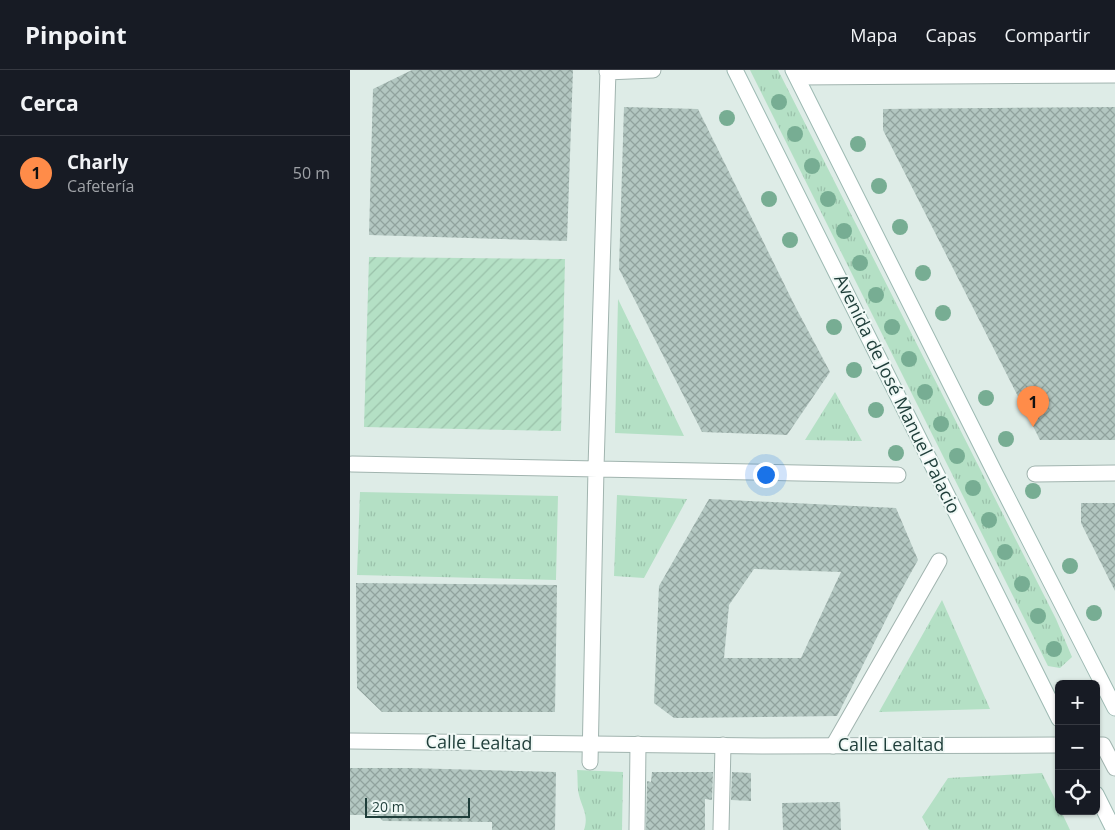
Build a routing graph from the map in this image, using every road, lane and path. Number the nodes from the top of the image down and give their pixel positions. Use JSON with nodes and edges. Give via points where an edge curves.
{"nodes":[{"id":1,"x":653,"y":70,"type":"edge"},
{"id":2,"x":735,"y":70,"type":"edge"},
{"id":3,"x":608,"y":71,"type":"edge"},
{"id":4,"x":795,"y":74,"type":"edge"},
{"id":5,"x":1115,"y":75,"type":"edge"},
{"id":6,"x":352,"y":464,"type":"dead end"},
{"id":7,"x":596,"y":468,"type":"junction"},
{"id":8,"x":1115,"y":473,"type":"edge"},
{"id":9,"x":1036,"y":474,"type":"dead end"},
{"id":10,"x":898,"y":475,"type":"dead end"},
{"id":11,"x":939,"y":561,"type":"dead end"},
{"id":12,"x":1115,"y":708,"type":"edge"},
{"id":13,"x":1055,"y":711,"type":"edge"},
{"id":14,"x":350,"y":741,"type":"edge"},
{"id":15,"x":591,"y":744,"type":"junction"},
{"id":16,"x":638,"y":744,"type":"junction"},
{"id":17,"x":1055,"y":744,"type":"edge"},
{"id":18,"x":722,"y":745,"type":"junction"},
{"id":19,"x":1100,"y":745,"type":"edge"},
{"id":20,"x":833,"y":746,"type":"junction"},
{"id":21,"x":590,"y":762,"type":"dead end"},
{"id":22,"x":1115,"y":768,"type":"edge"},
{"id":23,"x":1100,"y":802,"type":"edge"},
{"id":24,"x":637,"y":830,"type":"edge"},
{"id":25,"x":721,"y":830,"type":"edge"},
{"id":26,"x":1114,"y":830,"type":"edge"}],
"edges":[{"from":1,"to":3,"type":"street"},
{"from":2,"to":13,"type":"street","name":"Avenida de José Manuel Palacio"},
{"from":3,"to":7,"type":"street"},
{"from":4,"to":5,"type":"street"},
{"from":4,"to":12,"type":"street"},
{"from":6,"to":7,"type":"street"},
{"from":7,"to":10,"type":"street"},
{"from":7,"to":15,"type":"street"},
{"from":8,"to":9,"type":"street"},
{"from":11,"to":20,"type":"street"},
{"from":14,"to":15,"type":"street","name":"Calle Lealtad"},
{"from":15,"to":16,"type":"street","name":"Calle Lealtad"},
{"from":15,"to":21,"type":"street"},
{"from":16,"to":18,"type":"street","name":"Calle Lealtad"},
{"from":16,"to":24,"type":"street"},
{"from":17,"to":20,"type":"street","name":"Calle Lealtad"},
{"from":18,"to":20,"type":"street","name":"Calle Lealtad"},
{"from":18,"to":25,"type":"street"},
{"from":19,"to":22,"type":"street","via":[[1103,745]]},
{"from":23,"to":26,"type":"street"}]}
